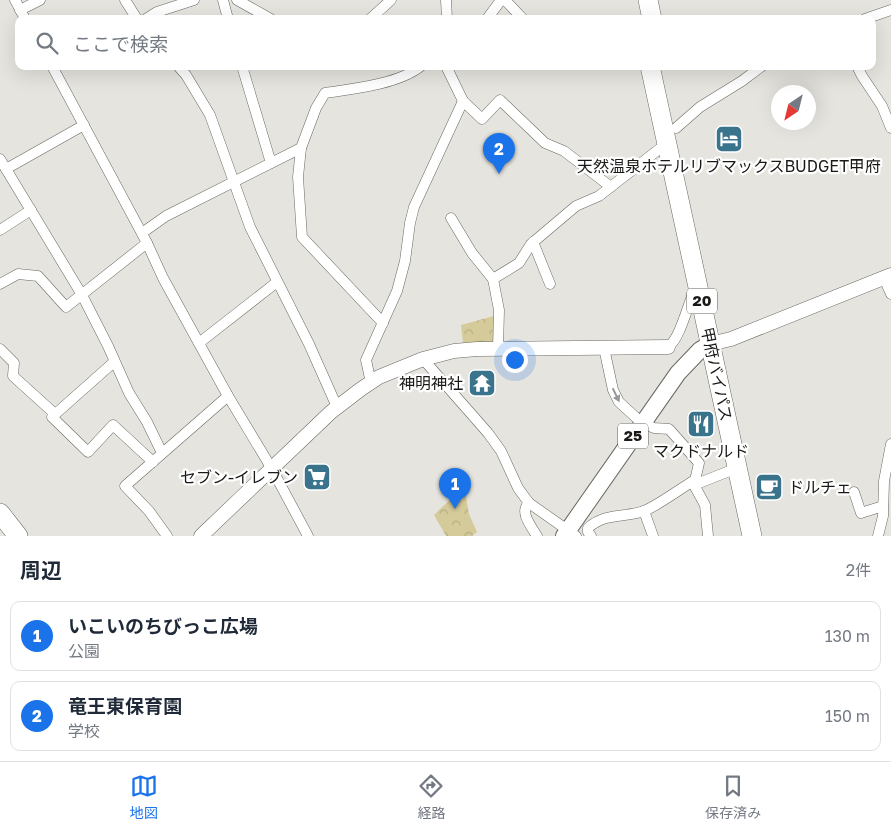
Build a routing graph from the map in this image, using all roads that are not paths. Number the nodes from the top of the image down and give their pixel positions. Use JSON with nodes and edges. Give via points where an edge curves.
{"nodes":[{"id":1,"x":15,"y":0,"type":"edge"},
{"id":2,"x":40,"y":0,"type":"edge"},
{"id":3,"x":125,"y":0,"type":"edge"},
{"id":4,"x":194,"y":0,"type":"edge"},
{"id":5,"x":223,"y":0,"type":"edge"},
{"id":6,"x":237,"y":0,"type":"edge"},
{"id":7,"x":391,"y":0,"type":"edge"},
{"id":8,"x":446,"y":0,"type":"edge"},
{"id":9,"x":503,"y":0,"type":"edge"},
{"id":10,"x":636,"y":0,"type":"edge"},
{"id":11,"x":648,"y":0,"type":"edge"},
{"id":12,"x":891,"y":10,"type":"edge"},
{"id":13,"x":23,"y":14,"type":"edge"},
{"id":14,"x":134,"y":15,"type":"edge"},
{"id":15,"x":152,"y":15,"type":"edge"},
{"id":16,"x":227,"y":15,"type":"edge"},
{"id":17,"x":264,"y":15,"type":"edge"},
{"id":18,"x":374,"y":15,"type":"edge"},
{"id":19,"x":448,"y":15,"type":"edge"},
{"id":20,"x":490,"y":15,"type":"edge"},
{"id":21,"x":519,"y":15,"type":"edge"},
{"id":22,"x":639,"y":15,"type":"edge"},
{"id":23,"x":651,"y":15,"type":"edge"},
{"id":24,"x":876,"y":15,"type":"edge"},
{"id":25,"x":54,"y":70,"type":"edge"},
{"id":26,"x":182,"y":70,"type":"edge"},
{"id":27,"x":243,"y":70,"type":"edge"},
{"id":28,"x":415,"y":70,"type":"edge"},
{"id":29,"x":448,"y":70,"type":"edge"},
{"id":30,"x":651,"y":70,"type":"edge"},
{"id":31,"x":663,"y":70,"type":"edge"},
{"id":32,"x":757,"y":70,"type":"edge"},
{"id":33,"x":859,"y":70,"type":"edge"},
{"id":34,"x":463,"y":101,"type":"junction"},
{"id":35,"x":84,"y":125,"type":"junction"},
{"id":36,"x":891,"y":128,"type":"edge"},
{"id":37,"x":671,"y":136,"type":"junction"},
{"id":38,"x":301,"y":148,"type":"junction"},
{"id":39,"x":0,"y":159,"type":"edge"},
{"id":40,"x":271,"y":163,"type":"junction"},
{"id":41,"x":6,"y":170,"type":"junction"},
{"id":42,"x":235,"y":182,"type":"junction"},
{"id":43,"x":611,"y":187,"type":"junction"},
{"id":44,"x":30,"y":210,"type":"junction"},
{"id":45,"x":451,"y":218,"type":"dead end"},
{"id":46,"x":0,"y":230,"type":"edge"},
{"id":47,"x":142,"y":233,"type":"junction"},
{"id":48,"x":534,"y":242,"type":"junction"},
{"id":49,"x":147,"y":243,"type":"junction"},
{"id":50,"x":888,"y":276,"type":"edge"},
{"id":51,"x":493,"y":279,"type":"junction"},
{"id":52,"x":277,"y":282,"type":"junction"},
{"id":53,"x":0,"y":284,"type":"edge"},
{"id":54,"x":550,"y":284,"type":"dead end"},
{"id":55,"x":698,"y":285,"type":"junction"},
{"id":56,"x":891,"y":294,"type":"edge"},
{"id":57,"x":82,"y":295,"type":"junction"},
{"id":58,"x":383,"y":323,"type":"junction"},
{"id":59,"x":199,"y":342,"type":"junction"},
{"id":60,"x":716,"y":343,"type":"junction"},
{"id":61,"x":668,"y":347,"type":"joint"},
{"id":62,"x":0,"y":348,"type":"edge"},
{"id":63,"x":604,"y":348,"type":"junction"},
{"id":64,"x":498,"y":349,"type":"junction"},
{"id":65,"x":423,"y":359,"type":"junction"},
{"id":66,"x":114,"y":362,"type":"junction"},
{"id":67,"x":371,"y":383,"type":"junction"},
{"id":68,"x":228,"y":396,"type":"junction"},
{"id":69,"x":337,"y":407,"type":"junction"},
{"id":70,"x":55,"y":414,"type":"junction"},
{"id":71,"x":642,"y":423,"type":"junction"},
{"id":72,"x":891,"y":444,"type":"edge"},
{"id":73,"x":162,"y":453,"type":"junction"},
{"id":74,"x":153,"y":462,"type":"junction"},
{"id":75,"x":738,"y":468,"type":"junction"},
{"id":76,"x":272,"y":469,"type":"junction"},
{"id":77,"x":695,"y":482,"type":"junction"},
{"id":78,"x":854,"y":492,"type":"dead end"},
{"id":79,"x":529,"y":503,"type":"junction"},
{"id":80,"x":883,"y":506,"type":"junction"},
{"id":81,"x":644,"y":511,"type":"junction"},
{"id":82,"x":0,"y":512,"type":"edge"},
{"id":83,"x":569,"y":534,"type":"edge"},
{"id":84,"x":18,"y":536,"type":"edge"},
{"id":85,"x":167,"y":536,"type":"edge"},
{"id":86,"x":201,"y":536,"type":"edge"},
{"id":87,"x":308,"y":536,"type":"edge"},
{"id":88,"x":536,"y":536,"type":"edge"},
{"id":89,"x":591,"y":536,"type":"edge"},
{"id":90,"x":653,"y":536,"type":"edge"},
{"id":91,"x":708,"y":536,"type":"edge"},
{"id":92,"x":752,"y":536,"type":"edge"},
{"id":93,"x":764,"y":536,"type":"edge"},
{"id":94,"x":878,"y":536,"type":"edge"}],
"edges":[{"from":1,"to":13,"type":"street"},
{"from":2,"to":13,"type":"street"},
{"from":3,"to":14,"type":"street"},
{"from":4,"to":15,"type":"street"},
{"from":5,"to":16,"type":"street"},
{"from":6,"to":17,"type":"street"},
{"from":7,"to":18,"type":"street"},
{"from":8,"to":19,"type":"street"},
{"from":9,"to":20,"type":"street"},
{"from":9,"to":21,"type":"street"},
{"from":10,"to":22,"type":"highway"},
{"from":11,"to":23,"type":"highway"},
{"from":12,"to":24,"type":"street"},
{"from":25,"to":35,"type":"street"},
{"from":26,"to":42,"type":"street","via":[[210,115]]},
{"from":27,"to":40,"type":"street"},
{"from":28,"to":38,"type":"street","via":[[400,78],[325,93]]},
{"from":29,"to":34,"type":"street"},
{"from":30,"to":37,"type":"highway","name":"甲府バイパス","number":"20"},
{"from":31,"to":37,"type":"highway","name":"甲府バイパス","number":"20"},
{"from":32,"to":37,"type":"street","via":[[700,107]]},
{"from":33,"to":36,"type":"street","via":[[882,106]]},
{"from":34,"to":43,"type":"street","via":[[482,119],[500,100],[545,143],[564,151]]},
{"from":34,"to":58,"type":"street","via":[[414,208],[397,291]]},
{"from":35,"to":41,"type":"street"},
{"from":35,"to":47,"type":"street"},
{"from":37,"to":43,"type":"street"},
{"from":37,"to":55,"type":"highway","name":"甲府バイパス","number":"20"},
{"from":37,"to":60,"type":"highway","name":"甲府バイパス","number":"20"},
{"from":38,"to":40,"type":"street"},
{"from":38,"to":58,"type":"street","via":[[298,177],[302,237]]},
{"from":39,"to":41,"type":"street"},
{"from":40,"to":42,"type":"street"},
{"from":41,"to":44,"type":"street"},
{"from":42,"to":47,"type":"street","via":[[166,216]]},
{"from":42,"to":52,"type":"street","via":[[250,227]]},
{"from":43,"to":48,"type":"street","via":[[576,206]]},
{"from":44,"to":46,"type":"street"},
{"from":44,"to":57,"type":"street"},
{"from":45,"to":51,"type":"street","via":[[472,253]]},
{"from":47,"to":49,"type":"street"},
{"from":48,"to":51,"type":"street","via":[[519,263]]},
{"from":48,"to":54,"type":"street"},
{"from":49,"to":57,"type":"street"},
{"from":49,"to":59,"type":"street"},
{"from":50,"to":56,"type":"street"},
{"from":50,"to":60,"type":"street"},
{"from":51,"to":64,"type":"street","via":[[499,310]]},
{"from":52,"to":59,"type":"street"},
{"from":52,"to":69,"type":"street","via":[[310,344]]},
{"from":53,"to":57,"type":"street","via":[[18,274],[38,276],[66,307]]},
{"from":55,"to":60,"type":"highway","name":"甲府バイパス","number":"20"},
{"from":55,"to":61,"type":"street","via":[[673,344]]},
{"from":57,"to":66,"type":"street"},
{"from":58,"to":67,"type":"street","via":[[366,360]]},
{"from":59,"to":68,"type":"street"},
{"from":60,"to":71,"type":"main road","number":"25","via":[[700,350],[678,373]]},
{"from":60,"to":75,"type":"highway","name":"甲府バイパス","number":"20"},
{"from":60,"to":93,"type":"highway","name":"甲府バイパス","number":"20"},
{"from":61,"to":63,"type":"street"},
{"from":62,"to":70,"type":"street","via":[[14,363],[13,376]]},
{"from":63,"to":64,"type":"street"},
{"from":63,"to":71,"type":"street","one_way":true,"via":[[613,390],[619,402]]},
{"from":64,"to":65,"type":"street","via":[[454,352]]},
{"from":65,"to":67,"type":"street"},
{"from":65,"to":79,"type":"street","via":[[502,451],[518,488]]},
{"from":66,"to":70,"type":"street"},
{"from":66,"to":73,"type":"street"},
{"from":67,"to":69,"type":"street"},
{"from":68,"to":73,"type":"street"},
{"from":68,"to":76,"type":"street"},
{"from":69,"to":76,"type":"street"},
{"from":70,"to":74,"type":"street","via":[[52,417],[88,452],[113,425]]},
{"from":71,"to":77,"type":"street","via":[[654,428],[668,428],[699,463]]},
{"from":71,"to":83,"type":"main road","number":"25"},
{"from":72,"to":80,"type":"street"},
{"from":73,"to":74,"type":"street"},
{"from":74,"to":85,"type":"street","via":[[125,486]]},
{"from":75,"to":77,"type":"street"},
{"from":75,"to":92,"type":"highway","name":"甲府バイパス","number":"20"},
{"from":76,"to":86,"type":"street"},
{"from":76,"to":87,"type":"street"},
{"from":77,"to":81,"type":"street"},
{"from":77,"to":91,"type":"street","via":[[704,505]]},
{"from":78,"to":80,"type":"street","via":[[861,513]]},
{"from":79,"to":83,"type":"street"},
{"from":79,"to":88,"type":"street","via":[[524,512]]},
{"from":80,"to":94,"type":"street"},
{"from":81,"to":89,"type":"street","via":[[610,516],[594,523],[588,528]]},
{"from":81,"to":90,"type":"street"},
{"from":82,"to":84,"type":"highway"}]}
